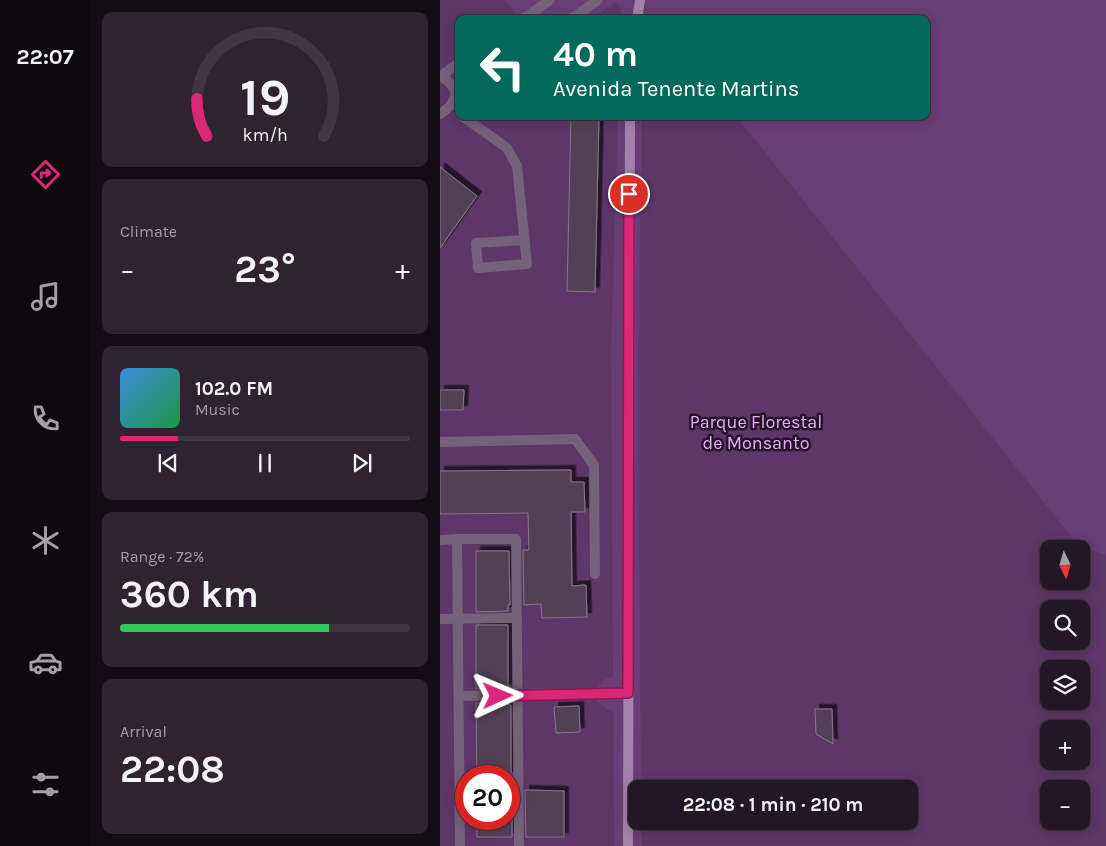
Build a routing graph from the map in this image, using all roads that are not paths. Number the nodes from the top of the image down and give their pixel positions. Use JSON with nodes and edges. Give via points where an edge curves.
{"nodes":[{"id":1,"x":550,"y":0,"type":"edge"},
{"id":2,"x":598,"y":0,"type":"edge"},
{"id":3,"x":640,"y":0,"type":"edge"},
{"id":4,"x":529,"y":15,"type":"edge"},
{"id":5,"x":577,"y":15,"type":"edge"},
{"id":6,"x":638,"y":15,"type":"edge"},
{"id":7,"x":455,"y":66,"type":"edge"},
{"id":8,"x":440,"y":76,"type":"edge"},
{"id":9,"x":455,"y":89,"type":"edge"},
{"id":10,"x":455,"y":113,"type":"edge"},
{"id":11,"x":440,"y":114,"type":"edge"},
{"id":12,"x":467,"y":120,"type":"edge"},
{"id":13,"x":630,"y":120,"type":"edge"},
{"id":14,"x":525,"y":240,"type":"junction"},
{"id":15,"x":440,"y":442,"type":"edge"},
{"id":16,"x":440,"y":540,"type":"edge"},
{"id":17,"x":457,"y":540,"type":"junction"},
{"id":18,"x":595,"y":574,"type":"dead end"},
{"id":19,"x":517,"y":618,"type":"junction"},
{"id":20,"x":440,"y":619,"type":"edge"},
{"id":21,"x":458,"y":619,"type":"junction"},
{"id":22,"x":628,"y":693,"type":"junction"},
{"id":23,"x":517,"y":695,"type":"junction"},
{"id":24,"x":458,"y":696,"type":"junction"},
{"id":25,"x":460,"y":846,"type":"edge"},
{"id":26,"x":519,"y":846,"type":"edge"},
{"id":27,"x":628,"y":846,"type":"edge"}],
"edges":[{"from":1,"to":4,"type":"lane"},
{"from":2,"to":5,"type":"lane"},
{"from":3,"to":6,"type":"street"},
{"from":7,"to":8,"type":"lane"},
{"from":8,"to":9,"type":"lane","via":[[451,82]]},
{"from":10,"to":11,"type":"lane"},
{"from":12,"to":14,"type":"lane","via":[[507,148],[517,166]]},
{"from":13,"to":22,"type":"street"},
{"from":14,"to":14,"type":"lane","via":[[476,244],[478,268],[527,264]]},
{"from":15,"to":18,"type":"lane","via":[[575,439],[594,465]]},
{"from":16,"to":17,"type":"lane"},
{"from":17,"to":19,"type":"lane","via":[[516,539]]},
{"from":17,"to":21,"type":"lane"},
{"from":19,"to":21,"type":"lane"},
{"from":19,"to":23,"type":"lane"},
{"from":20,"to":21,"type":"lane"},
{"from":21,"to":24,"type":"lane"},
{"from":22,"to":23,"type":"lane"},
{"from":22,"to":27,"type":"street"},
{"from":23,"to":24,"type":"lane"},
{"from":23,"to":26,"type":"lane"},
{"from":24,"to":25,"type":"lane"}]}
